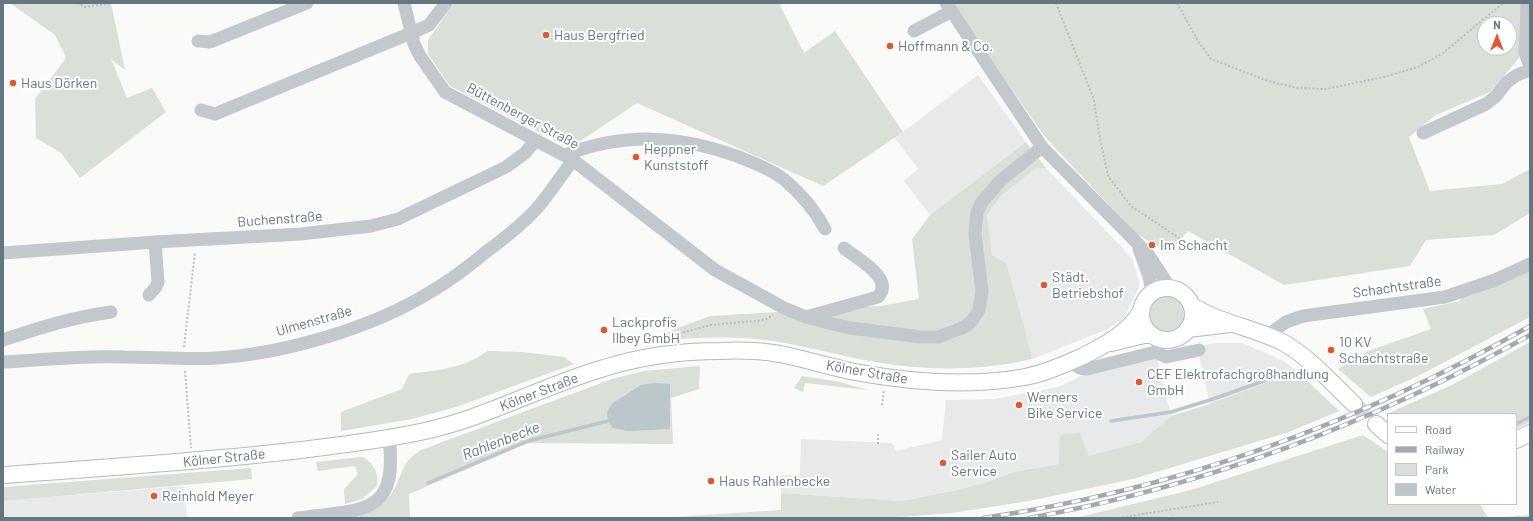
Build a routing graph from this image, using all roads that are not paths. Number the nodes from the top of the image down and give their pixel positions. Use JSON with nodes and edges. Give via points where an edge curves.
{"nodes":[{"id":1,"x":307,"y":3,"type":"edge"},
{"id":2,"x":404,"y":3,"type":"edge"},
{"id":3,"x":446,"y":3,"type":"edge"},
{"id":4,"x":1527,"y":3,"type":"edge"},
{"id":5,"x":949,"y":7,"type":"edge"},
{"id":6,"x":914,"y":31,"type":"dead end"},
{"id":7,"x":411,"y":33,"type":"junction"},
{"id":8,"x":198,"y":41,"type":"dead end"},
{"id":9,"x":1530,"y":66,"type":"edge"},
{"id":10,"x":1530,"y":70,"type":"edge"},
{"id":11,"x":201,"y":110,"type":"dead end"},
{"id":12,"x":1423,"y":133,"type":"dead end"},
{"id":13,"x":536,"y":140,"type":"junction"},
{"id":14,"x":1042,"y":147,"type":"junction"},
{"id":15,"x":569,"y":157,"type":"junction"},
{"id":16,"x":825,"y":230,"type":"dead end"},
{"id":17,"x":1134,"y":241,"type":"junction"},
{"id":18,"x":155,"y":242,"type":"junction"},
{"id":19,"x":844,"y":248,"type":"dead end"},
{"id":20,"x":3,"y":253,"type":"edge"},
{"id":21,"x":1530,"y":264,"type":"edge"},
{"id":22,"x":1170,"y":288,"type":"junction"},
{"id":23,"x":1152,"y":292,"type":"junction"},
{"id":24,"x":149,"y":295,"type":"dead end"},
{"id":25,"x":1192,"y":305,"type":"junction"},
{"id":26,"x":1141,"y":311,"type":"junction"},
{"id":27,"x":111,"y":312,"type":"dead end"},
{"id":28,"x":806,"y":317,"type":"junction"},
{"id":29,"x":1230,"y":324,"type":"junction"},
{"id":30,"x":1188,"y":329,"type":"junction"},
{"id":31,"x":1152,"y":336,"type":"junction"},
{"id":32,"x":1268,"y":336,"type":"junction"},
{"id":33,"x":3,"y":340,"type":"edge"},
{"id":34,"x":1106,"y":344,"type":"junction"},
{"id":35,"x":1199,"y":350,"type":"dead end"},
{"id":36,"x":1073,"y":360,"type":"junction"},
{"id":37,"x":3,"y":362,"type":"edge"},
{"id":38,"x":1354,"y":404,"type":"tunnel mouth"},
{"id":39,"x":1376,"y":424,"type":"tunnel mouth"},
{"id":40,"x":1530,"y":433,"type":"edge"},
{"id":41,"x":1387,"y":434,"type":"edge"},
{"id":42,"x":389,"y":438,"type":"junction"},
{"id":43,"x":1517,"y":440,"type":"edge"},
{"id":44,"x":3,"y":475,"type":"edge"},
{"id":45,"x":298,"y":518,"type":"edge"}],
"edges":[{"from":1,"to":8,"type":"street","via":[[210,42]]},
{"from":2,"to":7,"type":"street","name":"Büttenberger Straße"},
{"from":3,"to":7,"type":"street","via":[[429,25]]},
{"from":4,"to":9,"type":"street","via":[[1525,53]]},
{"from":5,"to":6,"type":"street"},
{"from":5,"to":14,"type":"street"},
{"from":7,"to":11,"type":"street","via":[[216,114]]},
{"from":7,"to":13,"type":"street","name":"Büttenberger Straße","via":[[420,56],[445,92]]},
{"from":10,"to":12,"type":"street","via":[[1507,82],[1486,104]]},
{"from":13,"to":15,"type":"street","name":"Büttenberger Straße"},
{"from":13,"to":18,"type":"street","name":"Buchenstraße","via":[[525,153],[506,167],[398,219],[337,231]]},
{"from":14,"to":17,"type":"street"},
{"from":14,"to":28,"type":"street","name":"Büttenberger Straße","via":[[1000,181],[982,202],[975,234],[982,291],[979,310],[971,322],[938,337],[922,338],[850,328]]},
{"from":15,"to":16,"type":"street","via":[[581,149],[624,140],[660,138],[721,151],[757,164],[786,181],[819,219]]},
{"from":15,"to":28,"type":"street","name":"Büttenberger Straße","via":[[715,270]]},
{"from":15,"to":37,"type":"street","name":"Ulmenstraße","via":[[539,206],[510,234],[432,291],[351,329],[303,343],[250,354],[184,360],[123,356]]},
{"from":17,"to":22,"type":"street","via":[[1156,264]]},
{"from":17,"to":23,"type":"street","via":[[1142,255]]},
{"from":18,"to":20,"type":"street","name":"Buchenstraße"},
{"from":18,"to":24,"type":"street","via":[[158,282]]},
{"from":19,"to":28,"type":"street","via":[[880,276],[882,292],[878,297]]},
{"from":21,"to":32,"type":"street","name":"Schachtstraße","via":[[1495,280],[1445,297],[1303,316],[1286,322]]},
{"from":22,"to":23,"type":"main road"},
{"from":22,"to":25,"type":"main road","name":"Kölner Straße","via":[[1183,293]]},
{"from":23,"to":26,"type":"main road","name":"Kölner Straße","via":[[1144,300]]},
{"from":25,"to":29,"type":"main road","name":"Kölner Straße"},
{"from":25,"to":30,"type":"main road","via":[[1192,320]]},
{"from":26,"to":31,"type":"main road","via":[[1144,327]]},
{"from":26,"to":34,"type":"main road","name":"Kölner Straße","via":[[1128,328]]},
{"from":27,"to":33,"type":"street","via":[[55,323]]},
{"from":29,"to":30,"type":"main road","name":"Kölner Straße"},
{"from":29,"to":32,"type":"main road","name":"Kölner Straße"},
{"from":30,"to":31,"type":"main road","name":"Kölner Straße","via":[[1174,339]]},
{"from":31,"to":34,"type":"main road","name":"Kölner Straße","via":[[1144,335]]},
{"from":32,"to":38,"type":"main road","name":"Kölner Straße","via":[[1299,354]]},
{"from":34,"to":36,"type":"main road","name":"Kölner Straße"},
{"from":35,"to":36,"type":"street","via":[[1166,357],[1156,352],[1087,369],[1076,366]]},
{"from":36,"to":42,"type":"main road","name":"Kölner Straße","via":[[1026,376],[965,382],[920,381],[855,372],[779,354],[697,351],[648,357],[603,368],[451,424]]},
{"from":39,"to":41,"type":"main road"},
{"from":40,"to":43,"type":"main road"},
{"from":42,"to":44,"type":"main road","name":"Kölner Straße","via":[[192,461]]},
{"from":42,"to":45,"type":"street","via":[[392,461],[390,473],[387,487],[378,500],[367,507]]}]}
